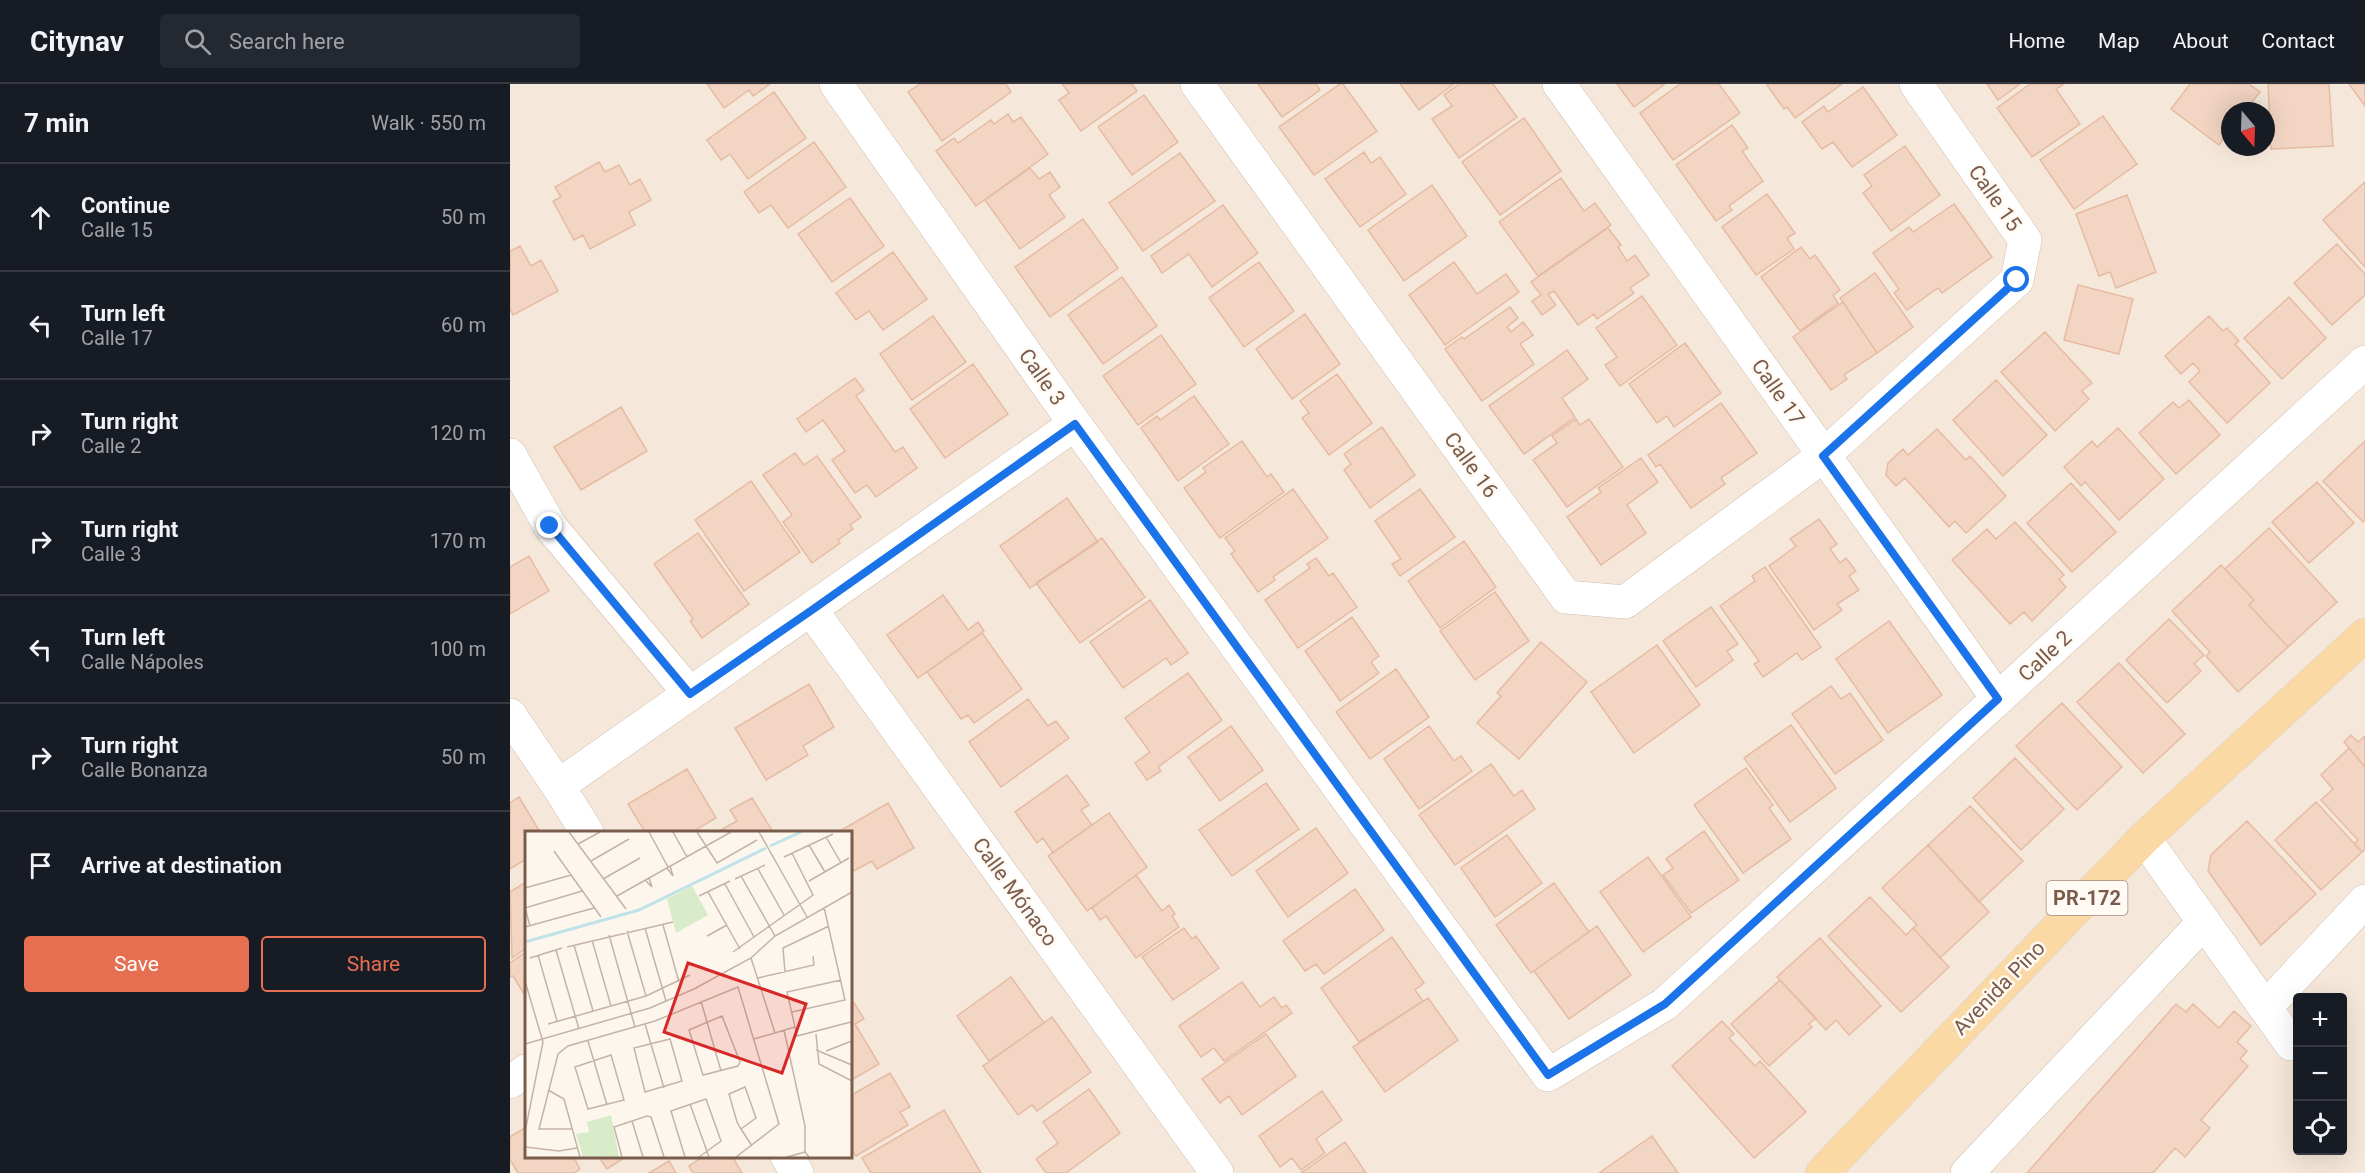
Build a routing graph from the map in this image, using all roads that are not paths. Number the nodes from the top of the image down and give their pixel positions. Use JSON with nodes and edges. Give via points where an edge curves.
{"nodes":[{"id":1,"x":836,"y":84,"type":"edge"},
{"id":2,"x":1197,"y":84,"type":"edge"},
{"id":3,"x":1559,"y":84,"type":"edge"},
{"id":4,"x":1916,"y":84,"type":"edge"},
{"id":5,"x":2365,"y":362,"type":"edge"},
{"id":6,"x":1075,"y":424,"type":"junction"},
{"id":7,"x":510,"y":456,"type":"edge"},
{"id":8,"x":1823,"y":456,"type":"junction"},
{"id":9,"x":812,"y":610,"type":"junction"},
{"id":10,"x":2365,"y":635,"type":"edge"},
{"id":11,"x":690,"y":694,"type":"junction"},
{"id":12,"x":1998,"y":699,"type":"junction"},
{"id":13,"x":510,"y":715,"type":"edge"},
{"id":14,"x":558,"y":786,"type":"junction"},
{"id":15,"x":586,"y":831,"type":"edge"},
{"id":16,"x":2144,"y":838,"type":"junction"},
{"id":17,"x":2365,"y":901,"type":"edge"},
{"id":18,"x":2204,"y":922,"type":"junction"},
{"id":19,"x":2265,"y":1008,"type":"junction"},
{"id":20,"x":2291,"y":1044,"type":"dead end"},
{"id":21,"x":525,"y":1072,"type":"edge"},
{"id":22,"x":1548,"y":1075,"type":"joint"},
{"id":23,"x":510,"y":1082,"type":"edge"},
{"id":24,"x":788,"y":1158,"type":"edge"},
{"id":25,"x":1834,"y":1169,"type":"edge"},
{"id":26,"x":797,"y":1173,"type":"edge"},
{"id":27,"x":1217,"y":1173,"type":"edge"},
{"id":28,"x":1967,"y":1173,"type":"edge"}],
"edges":[{"from":1,"to":6,"type":"street","name":"Calle 3"},
{"from":2,"to":8,"type":"street","name":"Calle 16","via":[[1566,597],[1625,602]]},
{"from":3,"to":8,"type":"street","name":"Calle 17"},
{"from":4,"to":8,"type":"street","name":"Calle 15","via":[[2025,240],[2017,280]]},
{"from":5,"to":12,"type":"street","name":"Calle 2"},
{"from":6,"to":9,"type":"street"},
{"from":6,"to":22,"type":"street","name":"Calle 3"},
{"from":7,"to":11,"type":"street","via":[[550,526]]},
{"from":8,"to":12,"type":"street","name":"Calle 17"},
{"from":9,"to":11,"type":"street"},
{"from":9,"to":27,"type":"street","name":"Calle Mónaco"},
{"from":10,"to":16,"type":"main road","name":"Avenida Pino","number":"PR-172"},
{"from":11,"to":14,"type":"street"},
{"from":12,"to":22,"type":"street","name":"Calle 2","via":[[1665,1004]]},
{"from":13,"to":14,"type":"street"},
{"from":14,"to":15,"type":"street"},
{"from":16,"to":18,"type":"street"},
{"from":16,"to":25,"type":"main road","name":"Avenida Pino","number":"PR-172"},
{"from":17,"to":19,"type":"street"},
{"from":18,"to":19,"type":"street"},
{"from":18,"to":28,"type":"street"},
{"from":19,"to":20,"type":"street"},
{"from":21,"to":23,"type":"street"},
{"from":24,"to":26,"type":"street"}]}
